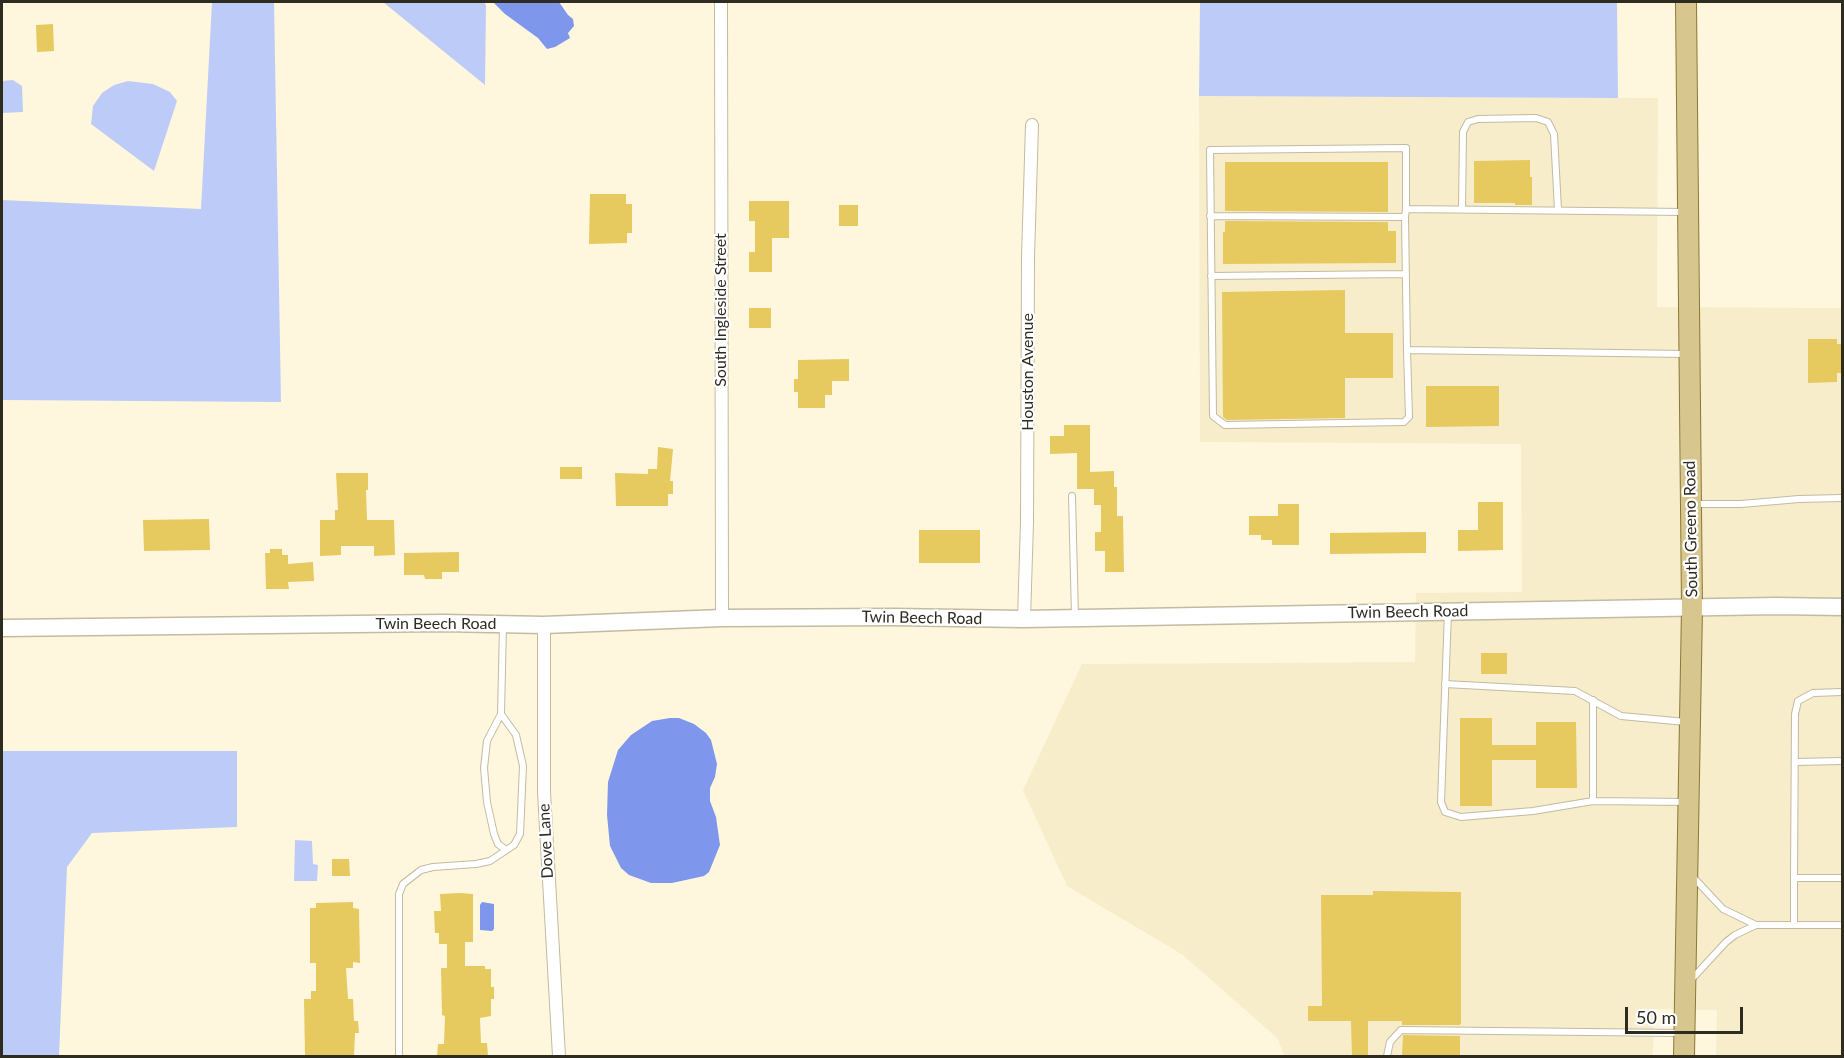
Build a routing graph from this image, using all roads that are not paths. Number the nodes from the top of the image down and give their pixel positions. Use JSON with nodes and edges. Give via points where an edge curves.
{"nodes":[{"id":1,"x":721,"y":2,"type":"edge"},
{"id":2,"x":1686,"y":2,"type":"edge"},
{"id":3,"x":1032,"y":125,"type":"dead end"},
{"id":4,"x":1406,"y":209,"type":"junction"},
{"id":5,"x":1462,"y":209,"type":"junction"},
{"id":6,"x":1558,"y":210,"type":"junction"},
{"id":7,"x":1688,"y":212,"type":"junction"},
{"id":8,"x":1210,"y":216,"type":"junction"},
{"id":9,"x":1405,"y":217,"type":"junction"},
{"id":10,"x":1406,"y":274,"type":"junction"},
{"id":11,"x":1211,"y":276,"type":"junction"},
{"id":12,"x":1407,"y":350,"type":"junction"},
{"id":13,"x":1690,"y":354,"type":"junction"},
{"id":14,"x":1072,"y":495,"type":"dead end"},
{"id":15,"x":1842,"y":498,"type":"edge"},
{"id":16,"x":1691,"y":504,"type":"junction"},
{"id":17,"x":1842,"y":607,"type":"edge"},
{"id":18,"x":1692,"y":608,"type":"junction"},
{"id":19,"x":1448,"y":612,"type":"junction"},
{"id":20,"x":722,"y":618,"type":"junction"},
{"id":21,"x":1075,"y":618,"type":"junction"},
{"id":22,"x":1024,"y":619,"type":"junction"},
{"id":23,"x":503,"y":625,"type":"junction"},
{"id":24,"x":544,"y":625,"type":"junction"},
{"id":25,"x":2,"y":628,"type":"edge"},
{"id":26,"x":1445,"y":684,"type":"junction"},
{"id":27,"x":1842,"y":692,"type":"edge"},
{"id":28,"x":1593,"y":700,"type":"junction"},
{"id":29,"x":501,"y":714,"type":"junction"},
{"id":30,"x":1690,"y":722,"type":"junction"},
{"id":31,"x":1842,"y":761,"type":"edge"},
{"id":32,"x":1796,"y":762,"type":"junction"},
{"id":33,"x":1593,"y":801,"type":"junction"},
{"id":34,"x":1689,"y":802,"type":"junction"},
{"id":35,"x":506,"y":850,"type":"junction"},
{"id":36,"x":1688,"y":871,"type":"junction"},
{"id":37,"x":1794,"y":878,"type":"junction"},
{"id":38,"x":1842,"y":878,"type":"edge"},
{"id":39,"x":1756,"y":925,"type":"junction"},
{"id":40,"x":1794,"y":925,"type":"junction"},
{"id":41,"x":1842,"y":925,"type":"edge"},
{"id":42,"x":1686,"y":986,"type":"junction"},
{"id":43,"x":1685,"y":1033,"type":"junction"},
{"id":44,"x":399,"y":1056,"type":"edge"},
{"id":45,"x":559,"y":1056,"type":"edge"},
{"id":46,"x":1387,"y":1056,"type":"edge"},
{"id":47,"x":1684,"y":1056,"type":"edge"}],
"edges":[{"from":1,"to":20,"type":"street","name":"South Ingleside Street"},
{"from":2,"to":7,"type":"main road","name":"South Greeno Road"},
{"from":3,"to":22,"type":"street","name":"Houston Avenue"},
{"from":4,"to":5,"type":"lane"},
{"from":4,"to":8,"type":"lane","via":[[1406,148],[1210,150]]},
{"from":4,"to":9,"type":"lane"},
{"from":5,"to":6,"type":"lane"},
{"from":5,"to":6,"type":"lane","via":[[1463,132],[1468,122],[1536,118],[1548,122],[1554,134]]},
{"from":6,"to":7,"type":"lane"},
{"from":7,"to":13,"type":"main road","name":"South Greeno Road"},
{"from":8,"to":9,"type":"lane"},
{"from":8,"to":11,"type":"lane"},
{"from":9,"to":10,"type":"lane"},
{"from":10,"to":11,"type":"lane"},
{"from":10,"to":12,"type":"lane"},
{"from":11,"to":12,"type":"lane","via":[[1213,416],[1226,424],[1404,422],[1408,417]]},
{"from":12,"to":13,"type":"lane"},
{"from":13,"to":16,"type":"main road","name":"South Greeno Road"},
{"from":14,"to":21,"type":"lane"},
{"from":15,"to":16,"type":"lane"},
{"from":16,"to":18,"type":"main road","name":"South Greeno Road"},
{"from":17,"to":18,"type":"street","name":"Twin Beech Road"},
{"from":18,"to":19,"type":"street","name":"Twin Beech Road"},
{"from":18,"to":30,"type":"main road","name":"South Greeno Road"},
{"from":19,"to":21,"type":"street","name":"Twin Beech Road"},
{"from":19,"to":26,"type":"lane"},
{"from":20,"to":22,"type":"street","name":"Twin Beech Road"},
{"from":20,"to":24,"type":"street","name":"Twin Beech Road"},
{"from":21,"to":22,"type":"street","name":"Twin Beech Road"},
{"from":23,"to":24,"type":"street","name":"Twin Beech Road"},
{"from":23,"to":25,"type":"street","name":"Twin Beech Road"},
{"from":23,"to":29,"type":"lane"},
{"from":24,"to":45,"type":"street","name":"Dove Lane","via":[[544,792]]},
{"from":26,"to":28,"type":"lane","via":[[1575,691]]},
{"from":26,"to":33,"type":"lane","via":[[1441,802],[1445,812],[1461,817]]},
{"from":27,"to":32,"type":"lane","via":[[1813,693],[1798,701]]},
{"from":28,"to":30,"type":"lane","via":[[1621,716]]},
{"from":28,"to":33,"type":"lane"},
{"from":29,"to":35,"type":"lane","via":[[487,741],[484,768],[494,834]]},
{"from":29,"to":35,"type":"lane","via":[[516,735],[523,766],[520,834]]},
{"from":30,"to":34,"type":"main road","name":"South Greeno Road"},
{"from":31,"to":32,"type":"lane"},
{"from":32,"to":37,"type":"lane"},
{"from":33,"to":34,"type":"lane"},
{"from":34,"to":36,"type":"main road","name":"South Greeno Road"},
{"from":35,"to":44,"type":"lane","via":[[490,861],[421,870],[403,884],[399,894]]},
{"from":36,"to":39,"type":"lane","via":[[1723,909]]},
{"from":36,"to":42,"type":"main road","name":"South Greeno Road"},
{"from":37,"to":38,"type":"lane"},
{"from":37,"to":40,"type":"lane"},
{"from":39,"to":40,"type":"lane"},
{"from":39,"to":42,"type":"lane","via":[[1726,942]]},
{"from":40,"to":41,"type":"lane"},
{"from":42,"to":43,"type":"main road","name":"South Greeno Road"},
{"from":43,"to":46,"type":"lane","via":[[1401,1030],[1390,1042]]},
{"from":43,"to":47,"type":"main road","name":"South Greeno Road"}]}
